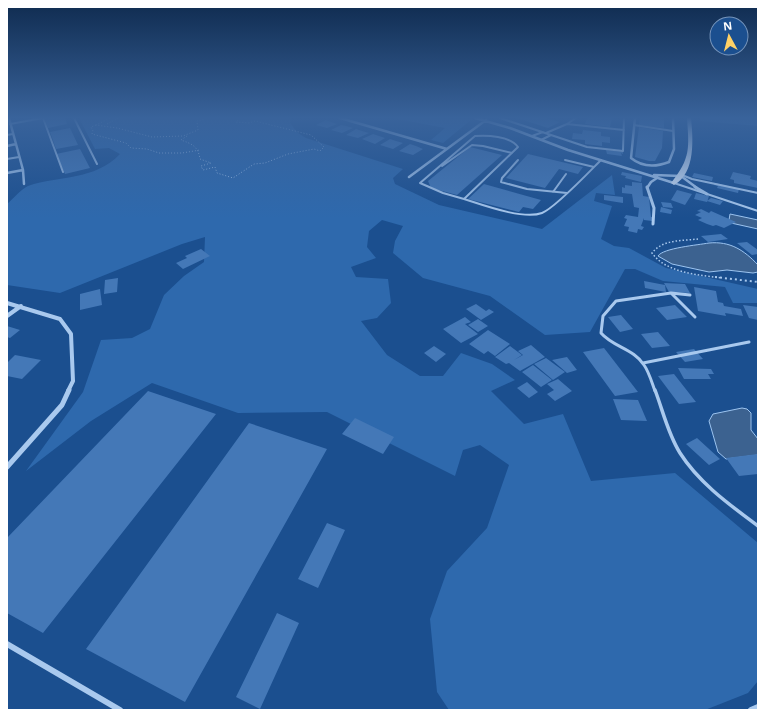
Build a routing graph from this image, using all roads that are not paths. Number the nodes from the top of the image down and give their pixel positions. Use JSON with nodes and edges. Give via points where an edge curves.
{"nodes":[{"id":1,"x":18,"y":151,"type":"edge"},
{"id":2,"x":55,"y":151,"type":"edge"},
{"id":3,"x":91,"y":151,"type":"edge"},
{"id":4,"x":444,"y":151,"type":"edge"},
{"id":5,"x":458,"y":151,"type":"edge"},
{"id":6,"x":463,"y":151,"type":"edge"},
{"id":7,"x":505,"y":151,"type":"edge"},
{"id":8,"x":575,"y":151,"type":"edge"},
{"id":9,"x":632,"y":151,"type":"edge"},
{"id":10,"x":673,"y":151,"type":"edge"},
{"id":11,"x":691,"y":151,"type":"edge"},
{"id":12,"x":512,"y":153,"type":"joint"},
{"id":13,"x":19,"y":157,"type":"junction"},
{"id":14,"x":7,"y":159,"type":"edge"},
{"id":15,"x":518,"y":160,"type":"dead end"},
{"id":16,"x":565,"y":160,"type":"dead end"},
{"id":17,"x":601,"y":160,"type":"junction"},
{"id":18,"x":97,"y":164,"type":"dead end"},
{"id":19,"x":438,"y":167,"type":"junction"},
{"id":20,"x":594,"y":167,"type":"junction"},
{"id":21,"x":23,"y":170,"type":"junction"},
{"id":22,"x":63,"y":172,"type":"dead end"},
{"id":23,"x":642,"y":172,"type":"junction"},
{"id":24,"x":7,"y":173,"type":"edge"},
{"id":25,"x":566,"y":174,"type":"dead end"},
{"id":26,"x":682,"y":175,"type":"junction"},
{"id":27,"x":409,"y":177,"type":"dead end"},
{"id":28,"x":657,"y":178,"type":"junction"},
{"id":29,"x":24,"y":184,"type":"dead end"},
{"id":30,"x":674,"y":184,"type":"junction"},
{"id":31,"x":553,"y":192,"type":"junction"},
{"id":32,"x":567,"y":193,"type":"junction"},
{"id":33,"x":758,"y":193,"type":"edge"},
{"id":34,"x":707,"y":194,"type":"junction"},
{"id":35,"x":464,"y":199,"type":"junction"},
{"id":36,"x":758,"y":211,"type":"edge"},
{"id":37,"x":653,"y":224,"type":"dead end"},
{"id":38,"x":671,"y":293,"type":"junction"},
{"id":39,"x":690,"y":295,"type":"dead end"},
{"id":40,"x":7,"y":303,"type":"edge"},
{"id":41,"x":21,"y":306,"type":"junction"},
{"id":42,"x":7,"y":316,"type":"edge"},
{"id":43,"x":695,"y":317,"type":"dead end"},
{"id":44,"x":749,"y":342,"type":"dead end"},
{"id":45,"x":643,"y":362,"type":"junction"},
{"id":46,"x":7,"y":467,"type":"edge"},
{"id":47,"x":758,"y":526,"type":"edge"},
{"id":48,"x":7,"y":644,"type":"edge"},
{"id":49,"x":758,"y":707,"type":"edge"},
{"id":50,"x":120,"y":710,"type":"edge"},
{"id":51,"x":751,"y":710,"type":"edge"}],
"edges":[{"from":1,"to":13,"type":"street"},
{"from":2,"to":22,"type":"lane"},
{"from":3,"to":18,"type":"lane"},
{"from":4,"to":27,"type":"street"},
{"from":5,"to":19,"type":"lane"},
{"from":6,"to":19,"type":"lane","via":[[448,164]]},
{"from":7,"to":12,"type":"lane"},
{"from":8,"to":17,"type":"street"},
{"from":9,"to":10,"type":"street","via":[[633,160],[647,165],[664,165],[669,162]]},
{"from":11,"to":26,"type":"street"},
{"from":12,"to":35,"type":"lane"},
{"from":13,"to":14,"type":"lane"},
{"from":13,"to":21,"type":"street"},
{"from":15,"to":31,"type":"lane","via":[[501,182]]},
{"from":16,"to":20,"type":"lane"},
{"from":17,"to":20,"type":"lane"},
{"from":17,"to":23,"type":"street"},
{"from":19,"to":35,"type":"lane","via":[[420,183]]},
{"from":20,"to":32,"type":"lane"},
{"from":21,"to":24,"type":"street"},
{"from":21,"to":29,"type":"street"},
{"from":23,"to":26,"type":"street"},
{"from":23,"to":28,"type":"street"},
{"from":25,"to":31,"type":"lane"},
{"from":26,"to":30,"type":"street"},
{"from":26,"to":33,"type":"lane"},
{"from":26,"to":34,"type":"street","via":[[691,185]]},
{"from":28,"to":30,"type":"street"},
{"from":28,"to":37,"type":"street","via":[[647,188],[654,208]]},
{"from":30,"to":34,"type":"lane"},
{"from":31,"to":32,"type":"lane"},
{"from":32,"to":35,"type":"lane","via":[[548,210],[535,214],[513,213]]},
{"from":34,"to":36,"type":"lane"},
{"from":38,"to":39,"type":"lane"},
{"from":38,"to":43,"type":"lane"},
{"from":38,"to":45,"type":"lane","via":[[616,301],[603,316],[601,333],[605,339]]},
{"from":40,"to":41,"type":"street"},
{"from":41,"to":42,"type":"street"},
{"from":41,"to":46,"type":"street","via":[[60,319],[71,334],[74,355],[73,381],[62,404]]},
{"from":44,"to":45,"type":"lane"},
{"from":45,"to":47,"type":"lane","via":[[661,403],[673,441],[687,463],[719,496]]},
{"from":48,"to":50,"type":"street"},
{"from":49,"to":51,"type":"street"}]}
